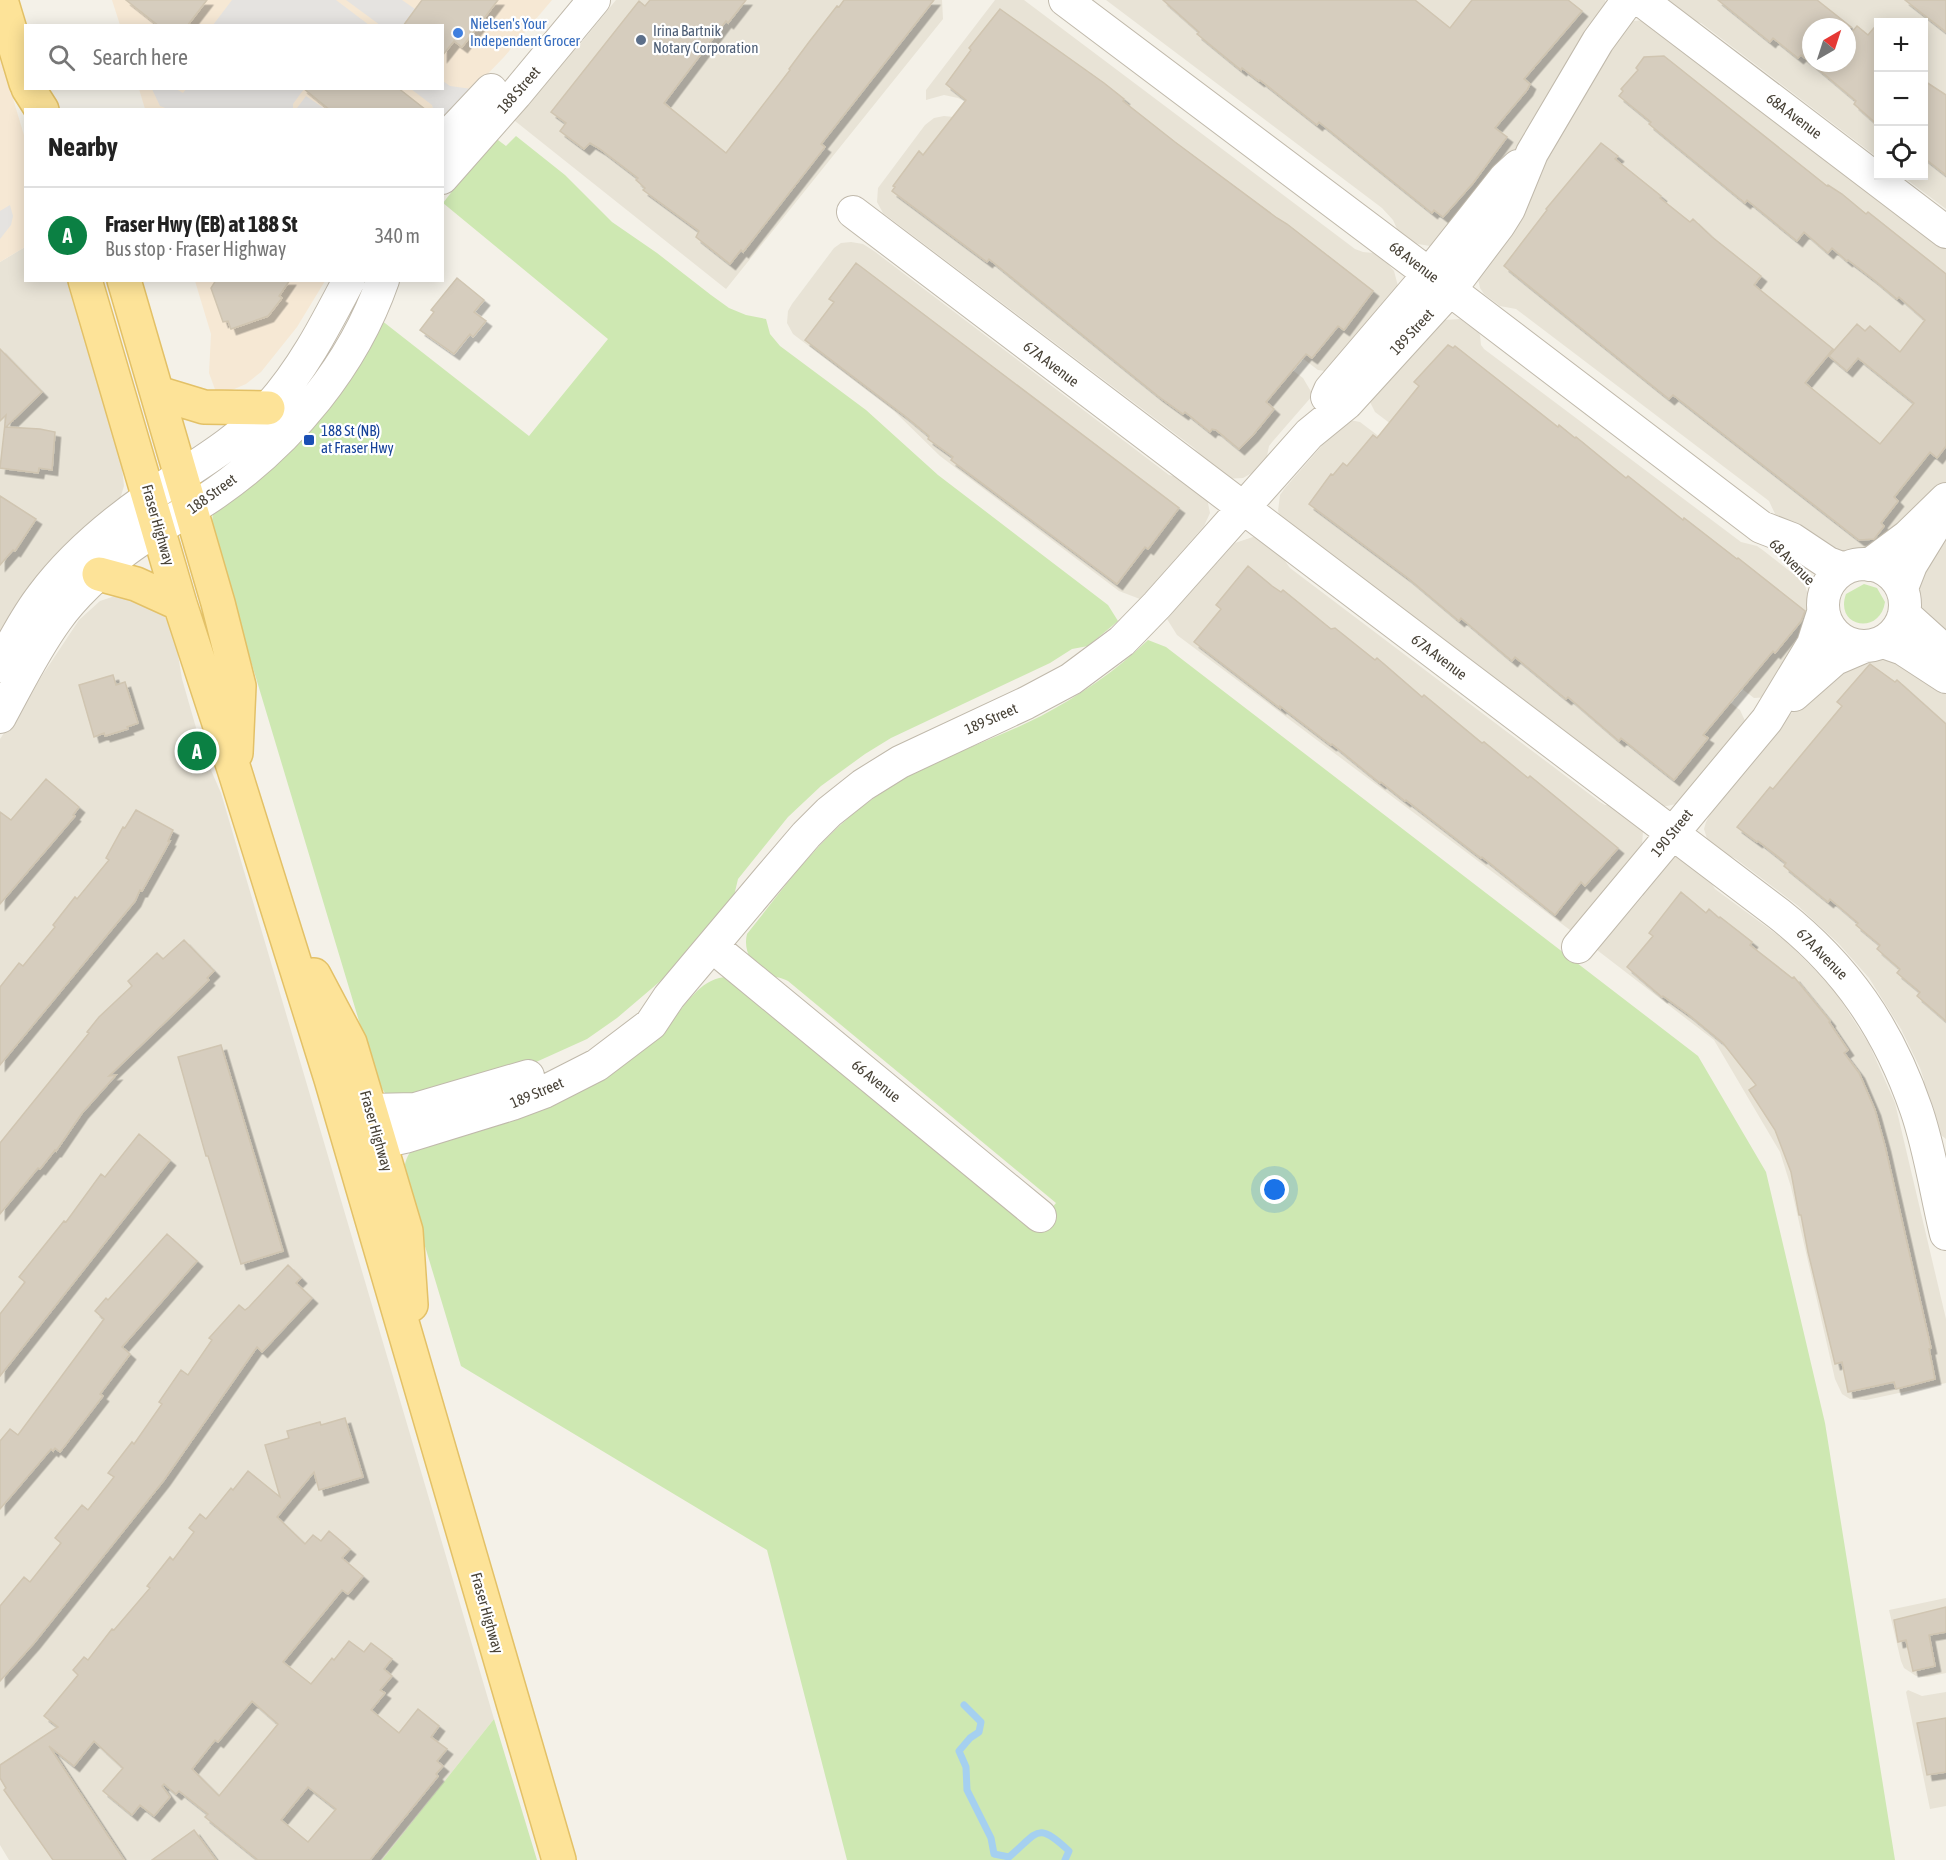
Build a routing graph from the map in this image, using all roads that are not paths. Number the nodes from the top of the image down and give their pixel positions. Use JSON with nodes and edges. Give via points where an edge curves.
{"nodes":[{"id":1,"x":1,"y":0,"type":"edge"},
{"id":2,"x":565,"y":0,"type":"edge"},
{"id":3,"x":594,"y":0,"type":"edge"},
{"id":4,"x":1065,"y":0,"type":"edge"},
{"id":5,"x":1628,"y":0,"type":"edge"},
{"id":6,"x":1641,"y":0,"type":"edge"},
{"id":7,"x":24,"y":76,"type":"edge"},
{"id":8,"x":28,"y":90,"type":"edge"},
{"id":9,"x":29,"y":90,"type":"edge"},
{"id":10,"x":33,"y":108,"type":"edge"},
{"id":11,"x":41,"y":108,"type":"edge"},
{"id":12,"x":444,"y":140,"type":"edge"},
{"id":13,"x":444,"y":176,"type":"edge"},
{"id":14,"x":853,"y":212,"type":"dead end"},
{"id":15,"x":1946,"y":232,"type":"edge"},
{"id":16,"x":86,"y":282,"type":"edge"},
{"id":17,"x":125,"y":282,"type":"edge"},
{"id":18,"x":348,"y":282,"type":"edge"},
{"id":19,"x":382,"y":282,"type":"edge"},
{"id":20,"x":1440,"y":282,"type":"junction"},
{"id":21,"x":158,"y":393,"type":"junction"},
{"id":22,"x":268,"y":408,"type":"junction"},
{"id":23,"x":181,"y":476,"type":"junction"},
{"id":24,"x":149,"y":497,"type":"junction"},
{"id":25,"x":1946,"y":499,"type":"edge"},
{"id":26,"x":1946,"y":507,"type":"edge"},
{"id":27,"x":1244,"y":509,"type":"junction"},
{"id":28,"x":191,"y":510,"type":"junction"},
{"id":29,"x":1761,"y":527,"type":"junction"},
{"id":30,"x":159,"y":529,"type":"junction"},
{"id":31,"x":1857,"y":567,"type":"junction"},
{"id":32,"x":99,"y":574,"type":"junction"},
{"id":33,"x":1903,"y":601,"type":"junction"},
{"id":34,"x":180,"y":604,"type":"junction"},
{"id":35,"x":1823,"y":605,"type":"junction"},
{"id":36,"x":1873,"y":644,"type":"junction"},
{"id":37,"x":1946,"y":652,"type":"edge"},
{"id":38,"x":0,"y":666,"type":"edge"},
{"id":39,"x":1946,"y":676,"type":"edge"},
{"id":40,"x":0,"y":717,"type":"edge"},
{"id":41,"x":1767,"y":720,"type":"junction"},
{"id":42,"x":234,"y":769,"type":"junction"},
{"id":43,"x":1671,"y":834,"type":"junction"},
{"id":44,"x":279,"y":913,"type":"junction"},
{"id":45,"x":713,"y":947,"type":"junction"},
{"id":46,"x":1578,"y":947,"type":"dead end"},
{"id":47,"x":669,"y":997,"type":"junction"},
{"id":48,"x":331,"y":1079,"type":"junction"},
{"id":49,"x":370,"y":1110,"type":"junction"},
{"id":50,"x":378,"y":1143,"type":"junction"},
{"id":51,"x":1937,"y":1153,"type":"edge"},
{"id":52,"x":1040,"y":1216,"type":"dead end"},
{"id":53,"x":1946,"y":1234,"type":"edge"},
{"id":54,"x":415,"y":1367,"type":"junction"},
{"id":55,"x":559,"y":1860,"type":"edge"}],
"edges":[{"from":1,"to":7,"type":"main road"},
{"from":2,"to":12,"type":"street","name":"188 Street","via":[[500,81]]},
{"from":3,"to":13,"type":"street","name":"188 Street"},
{"from":4,"to":20,"type":"street","name":"68 Avenue"},
{"from":5,"to":20,"type":"street","name":"189 Street","via":[[1598,41],[1532,153],[1499,225]]},
{"from":6,"to":15,"type":"street","name":"68A Avenue"},
{"from":8,"to":10,"type":"main road"},
{"from":9,"to":11,"type":"main road"},
{"from":14,"to":27,"type":"street","name":"67A Avenue"},
{"from":16,"to":24,"type":"main road","name":"Fraser Highway"},
{"from":17,"to":21,"type":"main road","name":"Fraser Highway"},
{"from":18,"to":22,"type":"street","name":"188 Street","via":[[316,345]]},
{"from":19,"to":28,"type":"street","name":"188 Street","via":[[374,308],[333,380],[265,452]]},
{"from":20,"to":27,"type":"street","name":"189 Street","via":[[1330,390],[1309,434]]},
{"from":20,"to":29,"type":"street","name":"68 Avenue"},
{"from":21,"to":22,"type":"main road","via":[[204,408]]},
{"from":21,"to":23,"type":"main road","name":"Fraser Highway"},
{"from":22,"to":23,"type":"street","name":"188 Street","via":[[222,449]]},
{"from":23,"to":24,"type":"street","name":"188 Street"},
{"from":23,"to":28,"type":"main road","name":"Fraser Highway"},
{"from":24,"to":30,"type":"main road","name":"Fraser Highway"},
{"from":24,"to":38,"type":"street","name":"188 Street","via":[[105,530],[59,576],[26,620]]},
{"from":25,"to":31,"type":"street","via":[[1908,536]]},
{"from":26,"to":33,"type":"street","via":[[1911,565]]},
{"from":27,"to":43,"type":"street","name":"67A Avenue"},
{"from":27,"to":45,"type":"street","name":"189 Street","via":[[1157,605],[1103,657],[1026,703],[900,762],[862,785],[829,812]]},
{"from":28,"to":30,"type":"street","name":"188 Street"},
{"from":28,"to":42,"type":"main road","name":"Fraser Highway","via":[[239,686]]},
{"from":29,"to":31,"type":"street","name":"68 Avenue","via":[[1792,539],[1828,562]]},
{"from":29,"to":35,"type":"street","name":"68 Avenue","via":[[1779,552],[1805,575]]},
{"from":30,"to":32,"type":"street","name":"188 Street"},
{"from":30,"to":34,"type":"main road","name":"Fraser Highway"},
{"from":31,"to":33,"type":"street","via":[[1880,567],[1888,572]]},
{"from":31,"to":35,"type":"street","via":[[1829,583]]},
{"from":32,"to":34,"type":"main road","via":[[136,584]]},
{"from":32,"to":40,"type":"street","name":"188 Street","via":[[44,637]]},
{"from":33,"to":36,"type":"street","via":[[1899,628]]},
{"from":33,"to":37,"type":"street"},
{"from":34,"to":42,"type":"main road","name":"Fraser Highway"},
{"from":35,"to":36,"type":"street","via":[[1826,623],[1835,635],[1848,644]]},
{"from":35,"to":41,"type":"street","name":"190 Street","via":[[1813,644]]},
{"from":36,"to":39,"type":"street","via":[[1904,650]]},
{"from":36,"to":41,"type":"street","name":"190 Street","via":[[1835,659]]},
{"from":41,"to":43,"type":"street","name":"190 Street"},
{"from":42,"to":44,"type":"main road","name":"Fraser Highway"},
{"from":43,"to":46,"type":"street","name":"190 Street"},
{"from":43,"to":51,"type":"street","name":"67A Avenue","via":[[1789,922],[1851,984],[1881,1028]]},
{"from":44,"to":48,"type":"main road","name":"Fraser Highway"},
{"from":44,"to":49,"type":"main road","name":"Fraser Highway","via":[[350,1044]]},
{"from":45,"to":47,"type":"street","name":"189 Street"},
{"from":45,"to":52,"type":"street","name":"66 Avenue"},
{"from":47,"to":49,"type":"street","name":"189 Street","via":[[589,1050],[536,1074],[415,1109]]},
{"from":47,"to":50,"type":"street","name":"189 Street","via":[[639,1035],[597,1065],[544,1092]]},
{"from":48,"to":50,"type":"main road","via":[[351,1114],[371,1140]]},
{"from":48,"to":54,"type":"main road","name":"Fraser Highway"},
{"from":49,"to":50,"type":"main road","name":"Fraser Highway"},
{"from":50,"to":54,"type":"main road","name":"Fraser Highway","via":[[406,1231]]},
{"from":51,"to":53,"type":"street","name":"67A Avenue"},
{"from":54,"to":55,"type":"main road","name":"Fraser Highway"}]}
